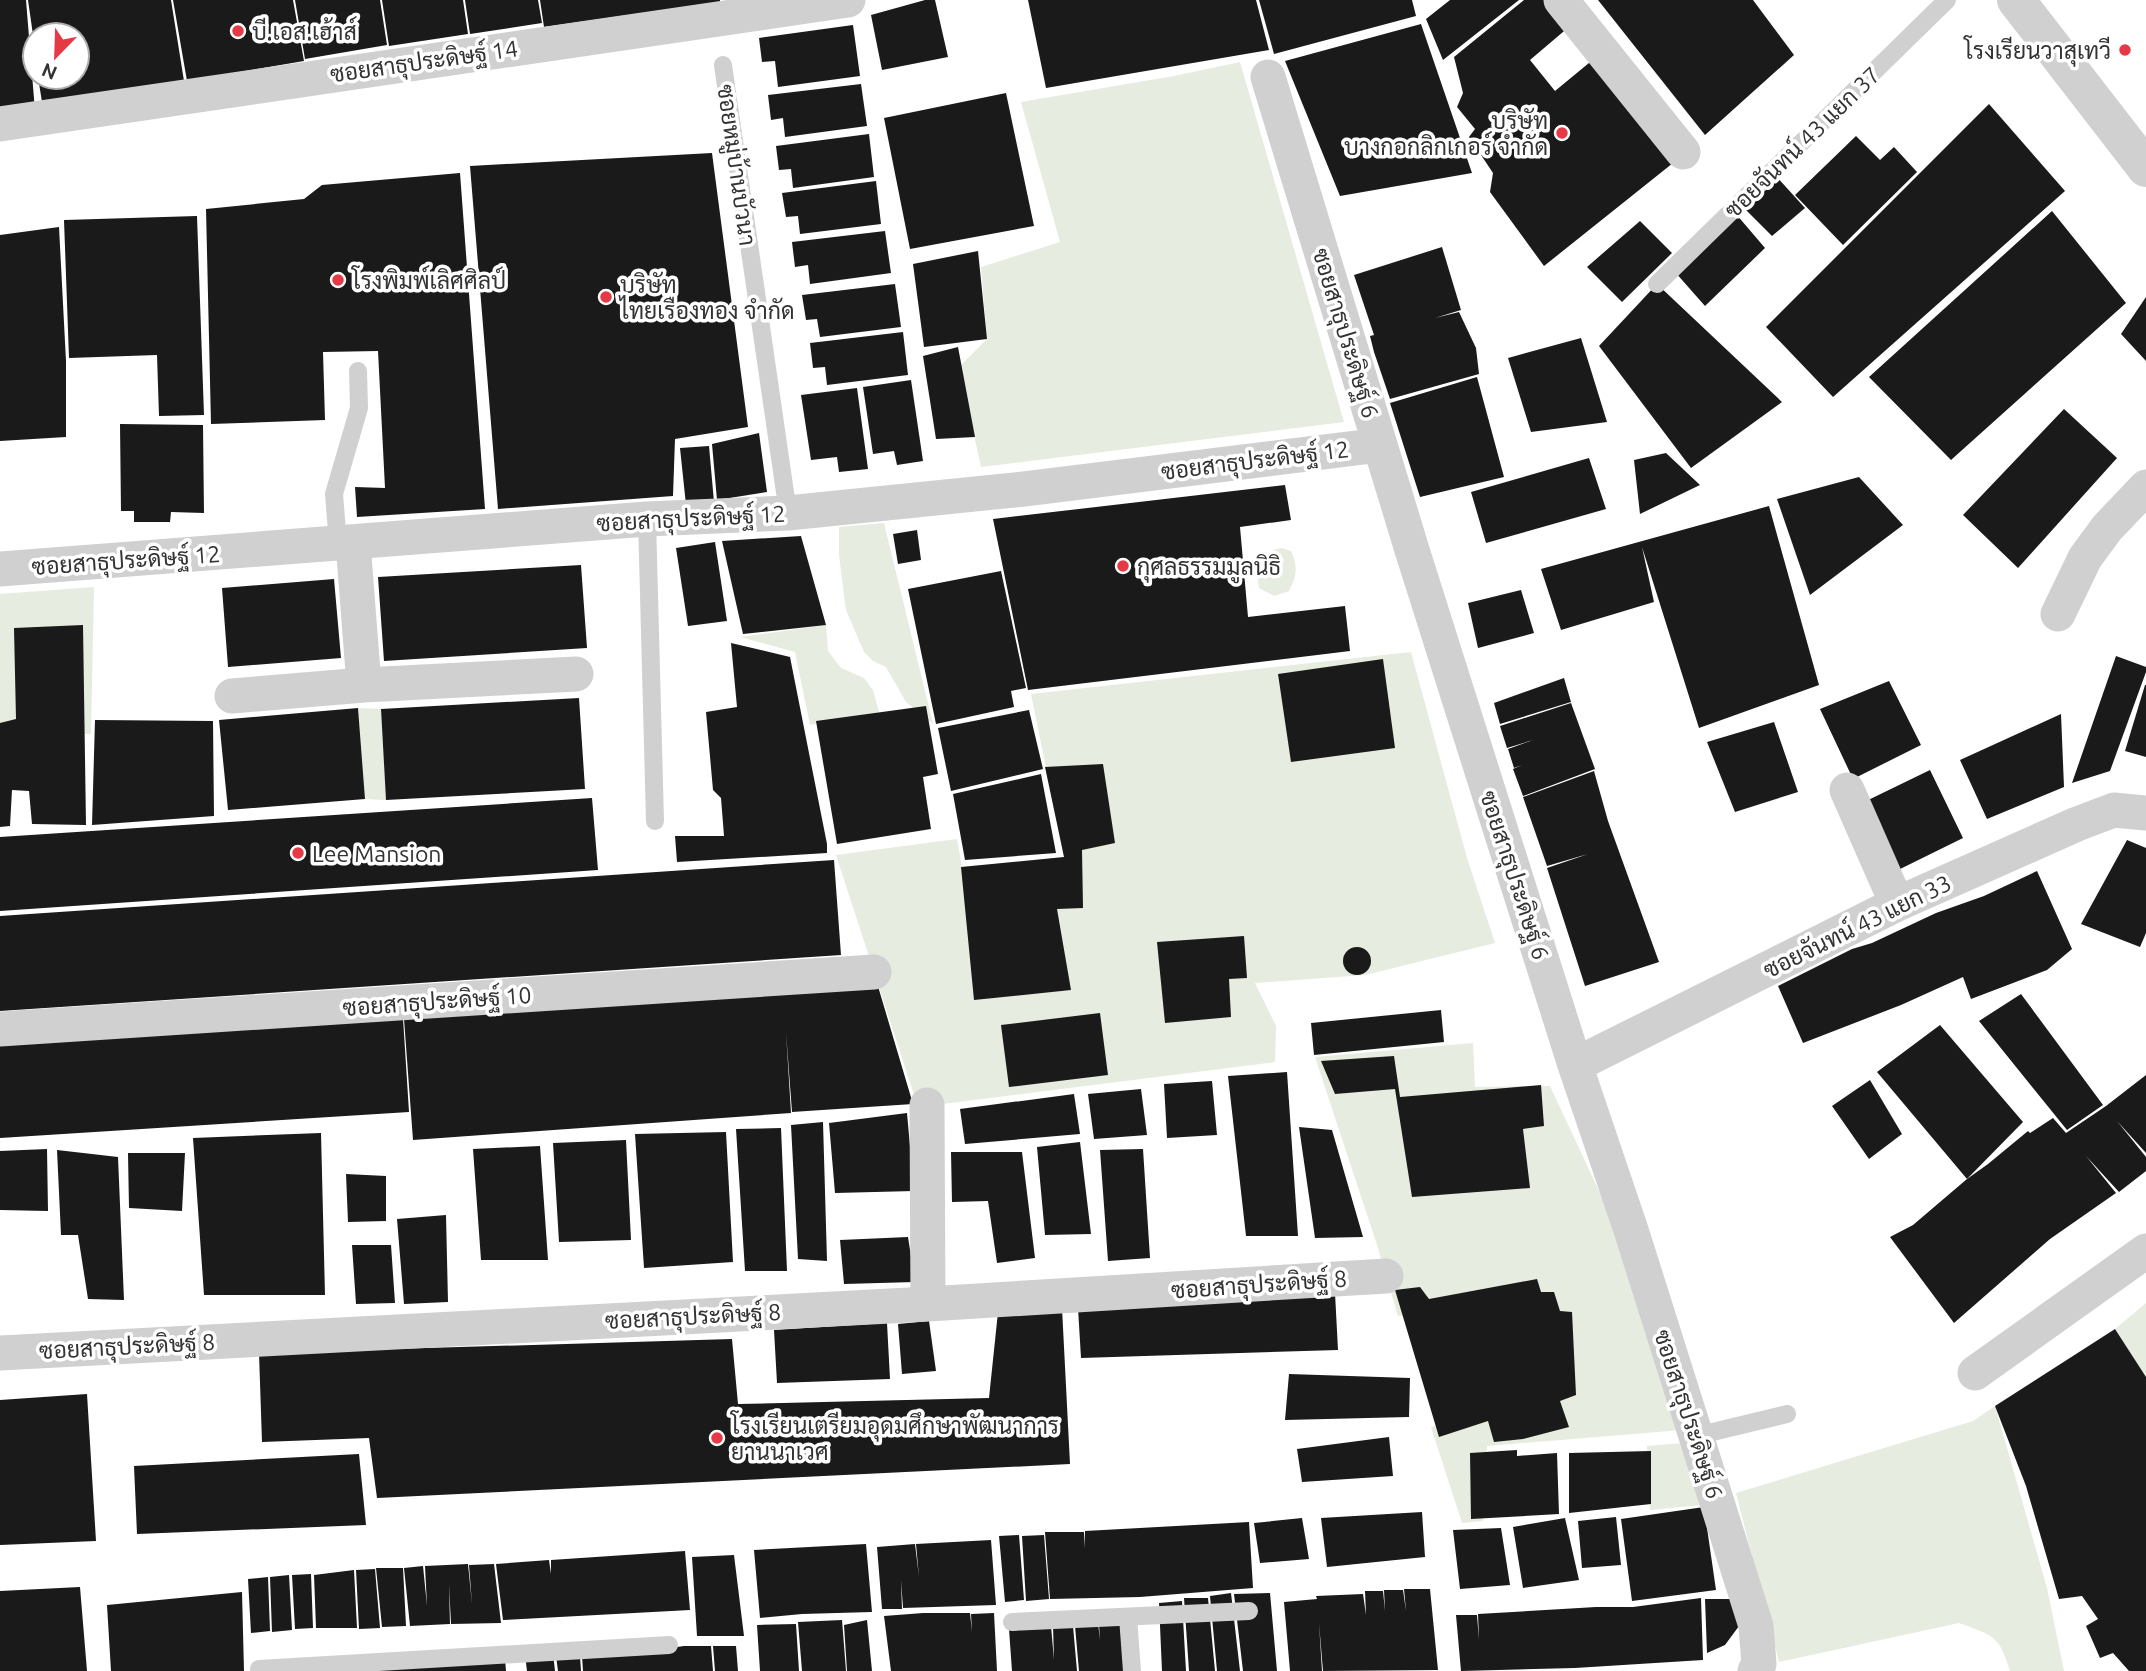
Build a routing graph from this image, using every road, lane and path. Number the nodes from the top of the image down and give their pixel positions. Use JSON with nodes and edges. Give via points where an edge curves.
{"nodes":[{"id":1,"x":848,"y":0,"type":"edge"},
{"id":2,"x":1561,"y":0,"type":"edge"},
{"id":3,"x":1947,"y":0,"type":"edge"},
{"id":4,"x":2015,"y":0,"type":"edge"},
{"id":5,"x":723,"y":65,"type":"dead end"},
{"id":6,"x":1268,"y":77,"type":"dead end"},
{"id":7,"x":0,"y":124,"type":"edge"},
{"id":8,"x":1683,"y":152,"type":"dead end"},
{"id":9,"x":2146,"y":168,"type":"edge"},
{"id":10,"x":1657,"y":284,"type":"dead end"},
{"id":11,"x":358,"y":371,"type":"dead end"},
{"id":12,"x":1380,"y":445,"type":"junction"},
{"id":13,"x":2146,"y":487,"type":"edge"},
{"id":14,"x":788,"y":513,"type":"junction"},
{"id":15,"x":647,"y":519,"type":"junction"},
{"id":16,"x":345,"y":543,"type":"junction"},
{"id":17,"x":0,"y":569,"type":"edge"},
{"id":18,"x":2058,"y":614,"type":"dead end"},
{"id":19,"x":576,"y":674,"type":"dead end"},
{"id":20,"x":364,"y":685,"type":"junction"},
{"id":21,"x":232,"y":696,"type":"dead end"},
{"id":22,"x":1847,"y":790,"type":"dead end"},
{"id":23,"x":2146,"y":813,"type":"edge"},
{"id":24,"x":655,"y":821,"type":"dead end"},
{"id":25,"x":1897,"y":904,"type":"junction"},
{"id":26,"x":874,"y":972,"type":"dead end"},
{"id":27,"x":0,"y":1029,"type":"edge"},
{"id":28,"x":1575,"y":1065,"type":"junction"},
{"id":29,"x":927,"y":1105,"type":"dead end"},
{"id":30,"x":2146,"y":1251,"type":"edge"},
{"id":31,"x":1386,"y":1276,"type":"dead end"},
{"id":32,"x":928,"y":1304,"type":"junction"},
{"id":33,"x":0,"y":1353,"type":"edge"},
{"id":34,"x":1975,"y":1373,"type":"dead end"},
{"id":35,"x":1787,"y":1414,"type":"dead end"},
{"id":36,"x":1696,"y":1436,"type":"junction"},
{"id":37,"x":1249,"y":1611,"type":"dead end"},
{"id":38,"x":1128,"y":1617,"type":"junction"},
{"id":39,"x":1012,"y":1622,"type":"dead end"},
{"id":40,"x":669,"y":1644,"type":"dead end"},
{"id":41,"x":512,"y":1663,"type":"edge"},
{"id":42,"x":259,"y":1669,"type":"dead end"},
{"id":43,"x":1132,"y":1671,"type":"edge"},
{"id":44,"x":1755,"y":1671,"type":"edge"}],
"edges":[{"from":1,"to":7,"type":"street","name":"ซอยสาธุประดิษฐ์ 14"},
{"from":2,"to":8,"type":"street"},
{"from":3,"to":10,"type":"lane","name":"ซอยจันทน์ 43 แยก 37"},
{"from":4,"to":9,"type":"street"},
{"from":5,"to":14,"type":"lane","name":"ซอยหมู่บ้านบัวนา"},
{"from":6,"to":12,"type":"street","name":"ซอยสาธุประดิษฐ์ 6"},
{"from":11,"to":16,"type":"lane","via":[[359,408],[334,494]]},
{"from":12,"to":14,"type":"street","name":"ซอยสาธุประดิษฐ์ 12"},
{"from":12,"to":28,"type":"street","name":"ซอยสาธุประดิษฐ์ 6"},
{"from":13,"to":18,"type":"street","via":[[2085,558]]},
{"from":14,"to":15,"type":"street","name":"ซอยสาธุประดิษฐ์ 12"},
{"from":15,"to":16,"type":"street","name":"ซอยสาธุประดิษฐ์ 12"},
{"from":15,"to":24,"type":"lane"},
{"from":16,"to":17,"type":"street","name":"ซอยสาธุประดิษฐ์ 12"},
{"from":16,"to":20,"type":"street"},
{"from":19,"to":20,"type":"street"},
{"from":20,"to":21,"type":"street"},
{"from":22,"to":25,"type":"street"},
{"from":23,"to":25,"type":"street","name":"ซอยจันทน์ 43 แยก 33","via":[[2114,810]]},
{"from":25,"to":28,"type":"street","name":"ซอยจันทน์ 43 แยก 33"},
{"from":26,"to":27,"type":"street","name":"ซอยสาธุประดิษฐ์ 10"},
{"from":28,"to":36,"type":"street","name":"ซอยสาธุประดิษฐ์ 6"},
{"from":29,"to":32,"type":"street"},
{"from":30,"to":34,"type":"street"},
{"from":31,"to":32,"type":"street","name":"ซอยสาธุประดิษฐ์ 8"},
{"from":32,"to":33,"type":"street","name":"ซอยสาธุประดิษฐ์ 8"},
{"from":35,"to":36,"type":"lane"},
{"from":36,"to":44,"type":"street","name":"ซอยสาธุประดิษฐ์ 6","via":[[1756,1626],[1759,1664]]},
{"from":37,"to":38,"type":"lane"},
{"from":38,"to":39,"type":"lane"},
{"from":38,"to":43,"type":"lane"},
{"from":40,"to":41,"type":"lane"},
{"from":41,"to":42,"type":"lane"}]}
